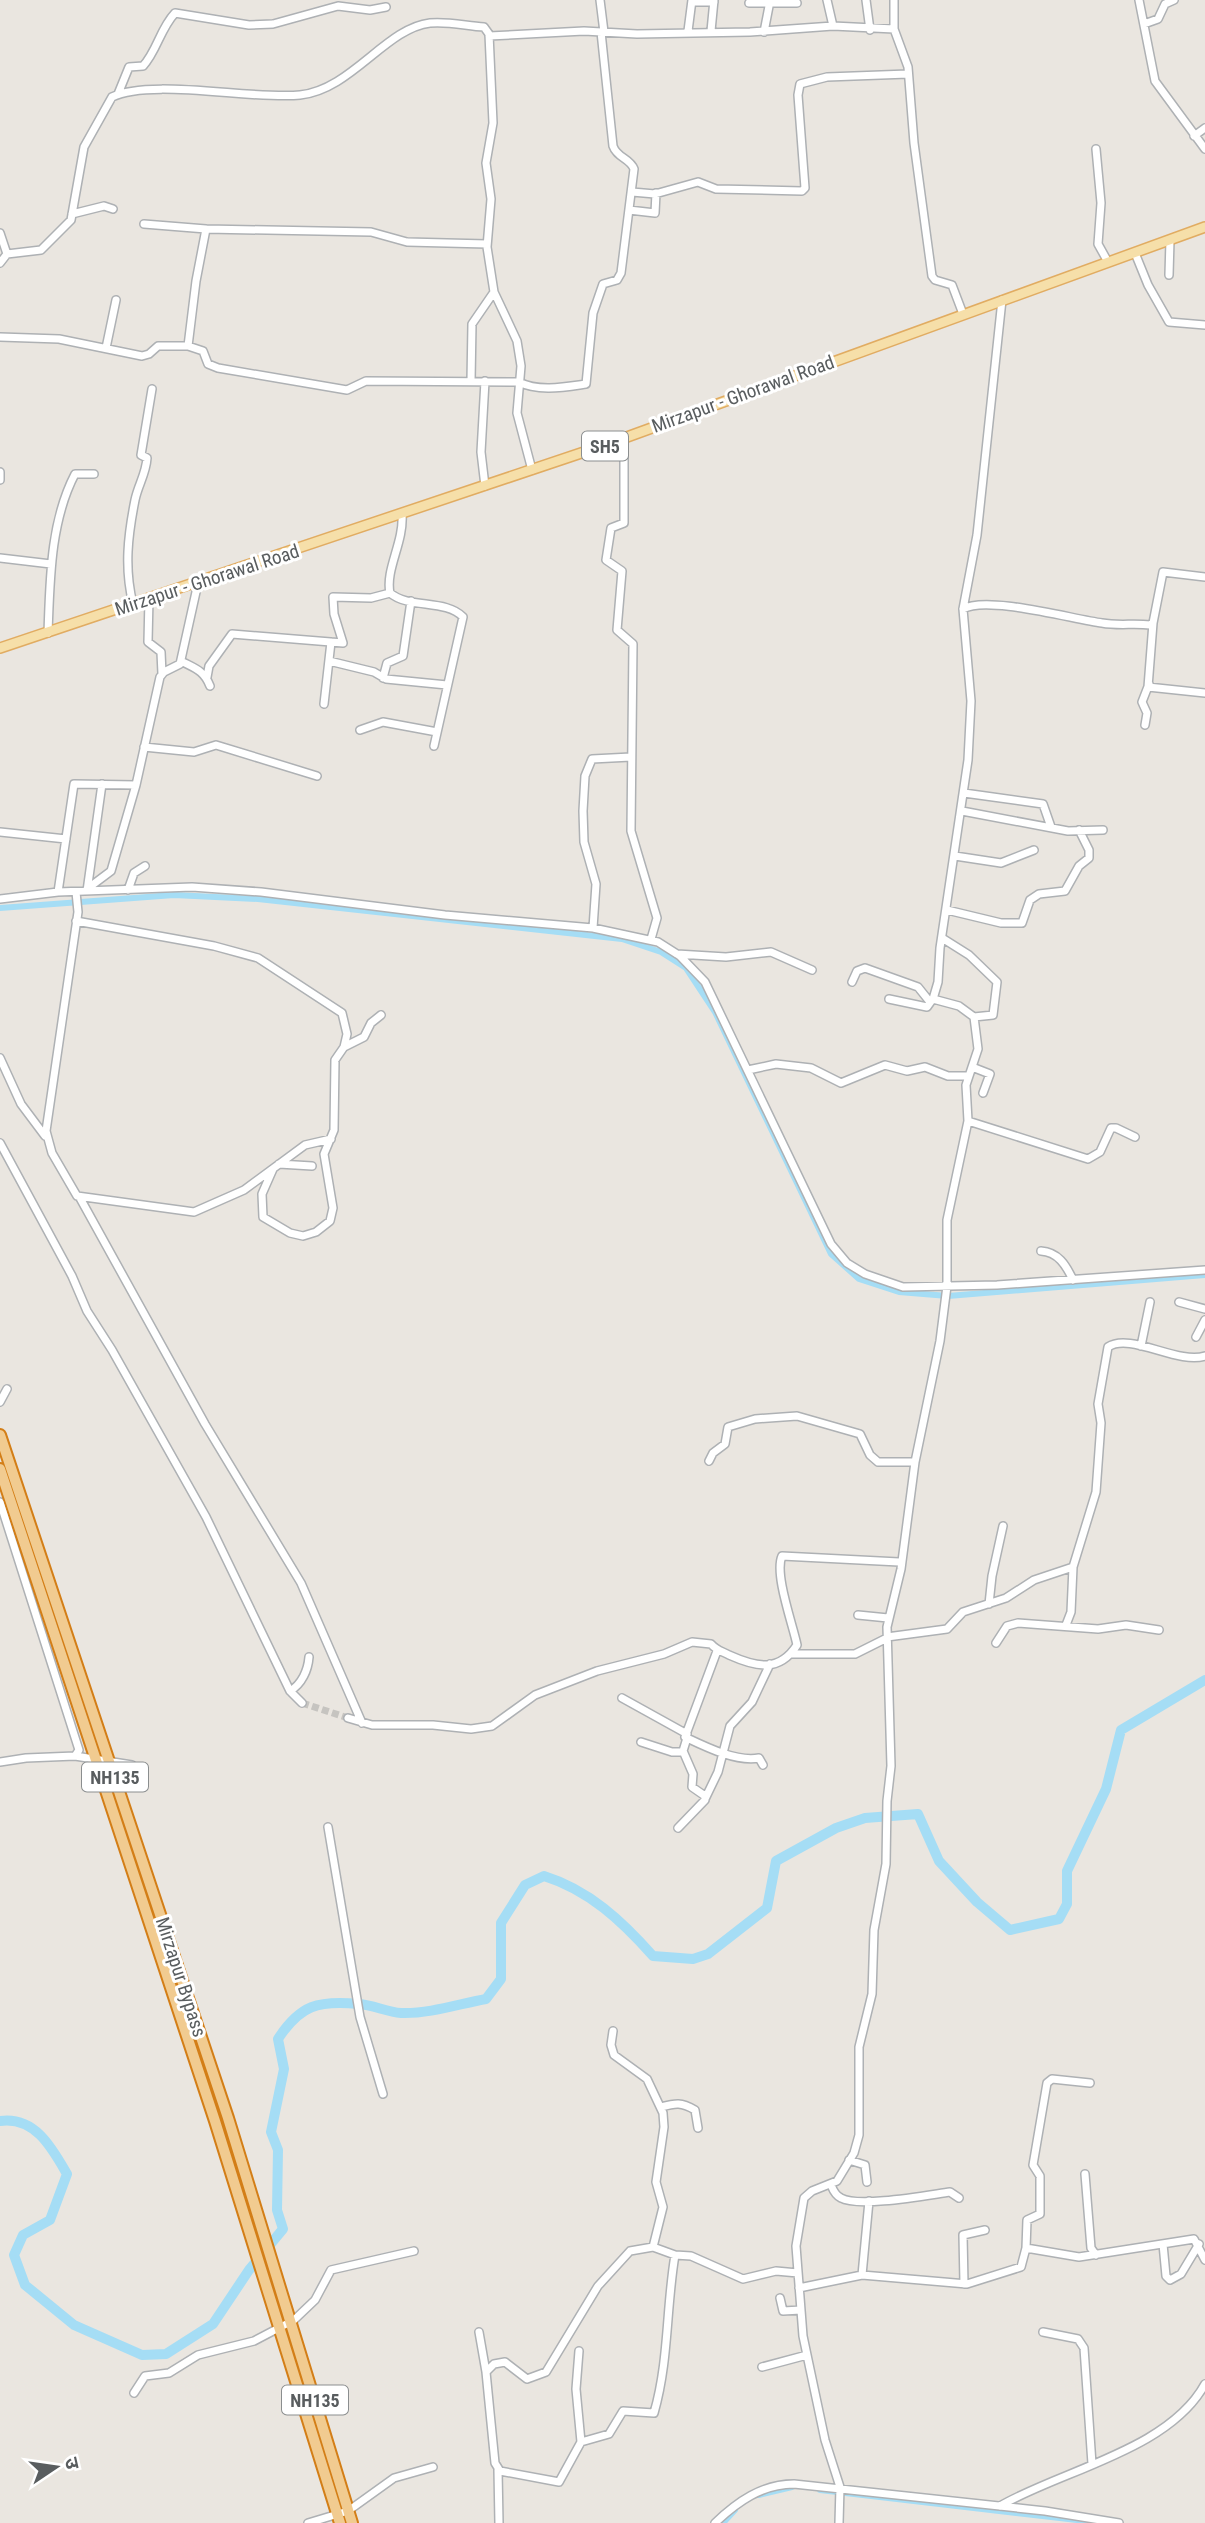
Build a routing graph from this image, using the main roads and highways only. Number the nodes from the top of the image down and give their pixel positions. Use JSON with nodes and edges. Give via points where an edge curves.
{"nodes":[{"id":1,"x":1205,"y":227,"type":"edge"},
{"id":2,"x":0,"y":648,"type":"edge"},
{"id":3,"x":0,"y":1435,"type":"edge"},
{"id":4,"x":0,"y":1469,"type":"edge"},
{"id":5,"x":342,"y":2515,"type":"edge"},
{"id":6,"x":352,"y":2523,"type":"edge"}],
"edges":[{"from":1,"to":2,"type":"main road","name":"Mirzapur - Ghorawal Road","number":"SH5","via":[[624,439]]},
{"from":3,"to":5,"type":"highway","name":"Mirzapur Bypass","number":"NH135","via":[[228,2118],[292,2322]]},
{"from":4,"to":5,"type":"highway","name":"Mirzapur Bypass","number":"NH135"},
{"from":5,"to":6,"type":"highway","name":"Mirzapur Bypass","number":"NH135"}]}
